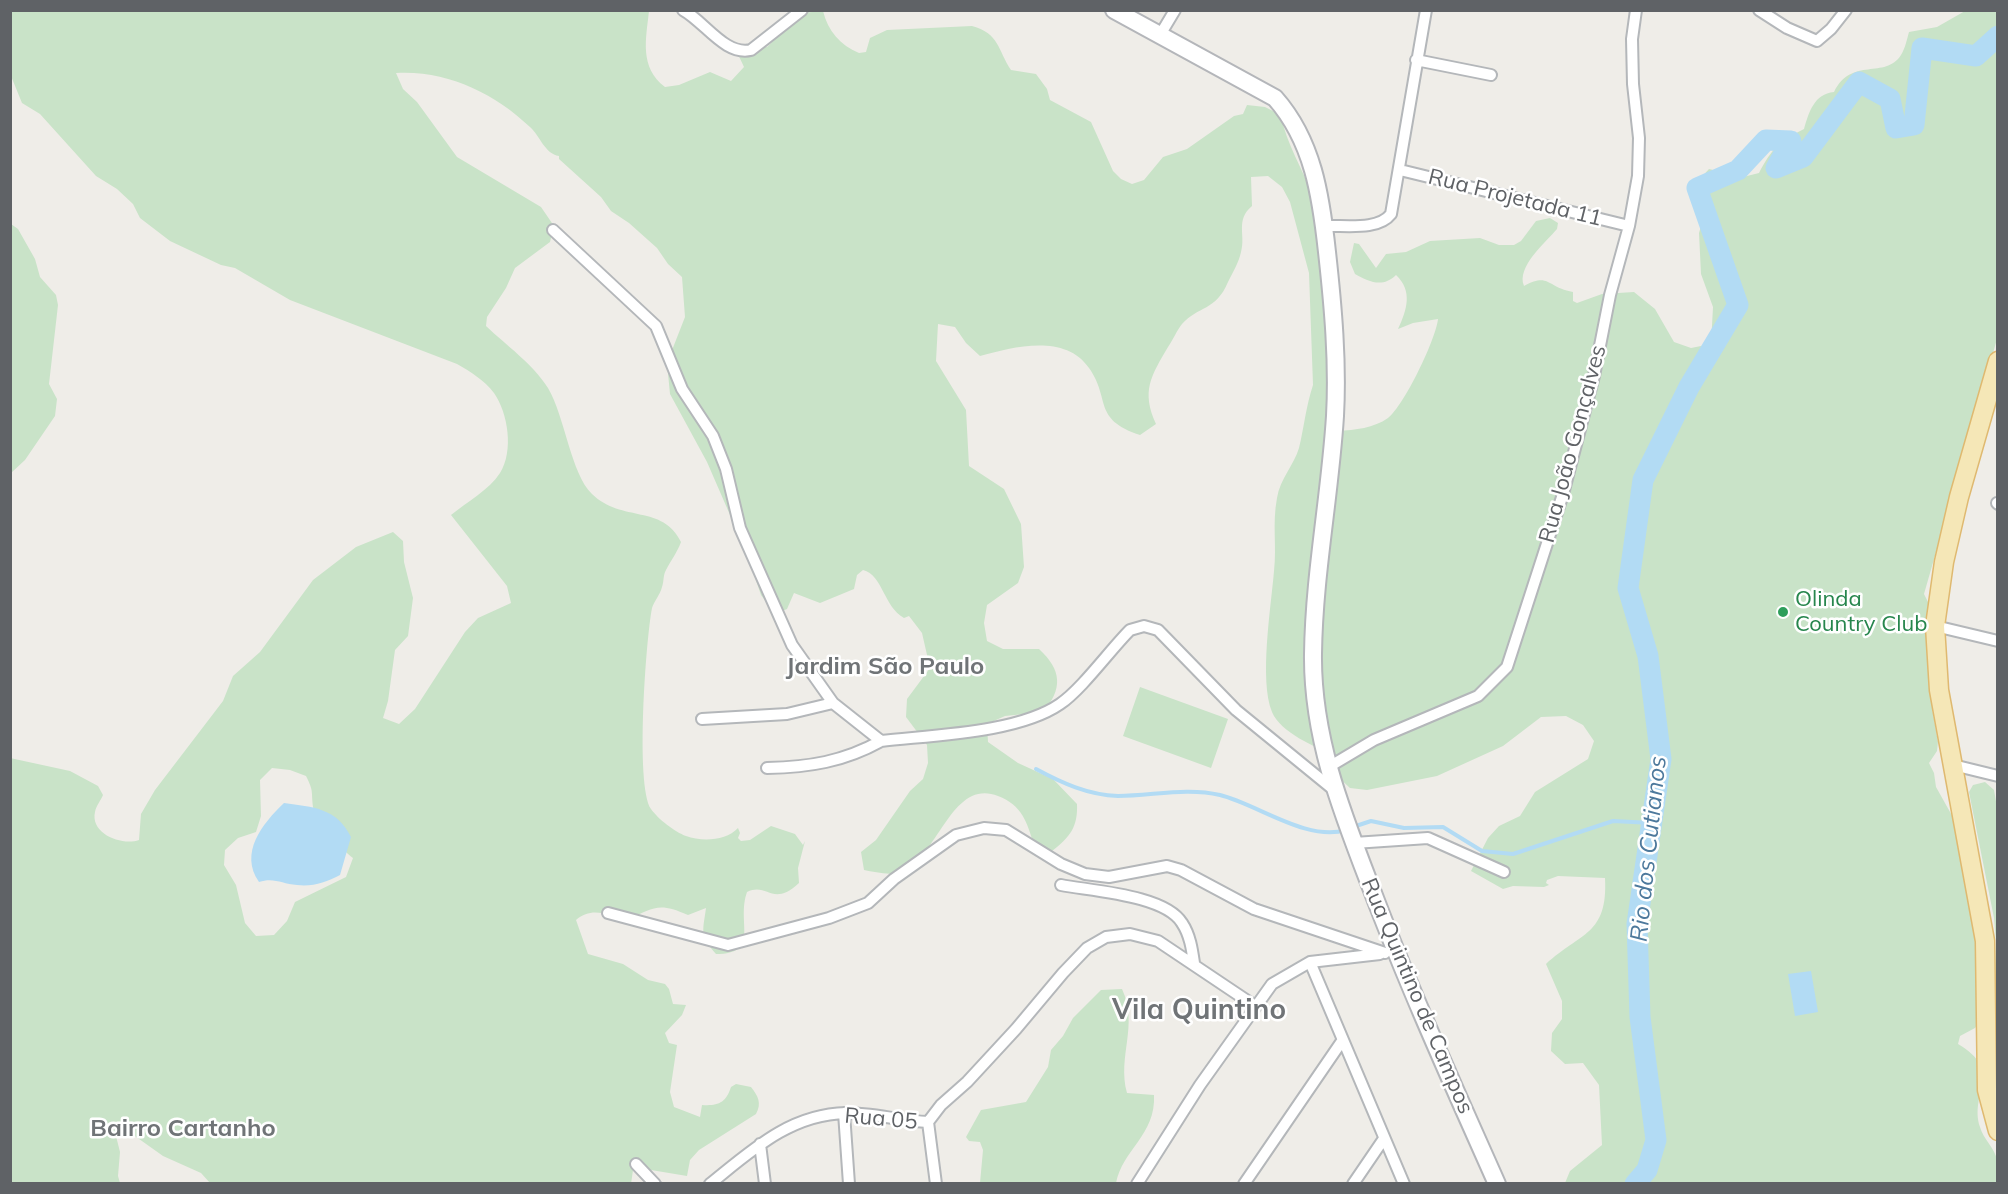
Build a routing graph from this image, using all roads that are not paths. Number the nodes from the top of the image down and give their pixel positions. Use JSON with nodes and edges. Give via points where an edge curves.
{"nodes":[{"id":1,"x":683,"y":10,"type":"edge"},
{"id":2,"x":802,"y":10,"type":"edge"},
{"id":3,"x":1114,"y":10,"type":"edge"},
{"id":4,"x":1175,"y":10,"type":"edge"},
{"id":5,"x":1426,"y":10,"type":"edge"},
{"id":6,"x":1636,"y":10,"type":"edge"},
{"id":7,"x":1759,"y":10,"type":"edge"},
{"id":8,"x":1846,"y":10,"type":"edge"},
{"id":9,"x":1160,"y":35,"type":"junction"},
{"id":10,"x":1416,"y":60,"type":"junction"},
{"id":11,"x":1491,"y":75,"type":"dead end"},
{"id":12,"x":1400,"y":170,"type":"junction"},
{"id":13,"x":1324,"y":226,"type":"junction"},
{"id":14,"x":1629,"y":226,"type":"junction"},
{"id":15,"x":553,"y":230,"type":"dead end"},
{"id":16,"x":1998,"y":361,"type":"edge"},
{"id":17,"x":1994,"y":389,"type":"edge"},
{"id":18,"x":1935,"y":626,"type":"junction"},
{"id":19,"x":1998,"y":641,"type":"edge"},
{"id":20,"x":833,"y":703,"type":"junction"},
{"id":21,"x":702,"y":718,"type":"dead end"},
{"id":22,"x":881,"y":741,"type":"junction"},
{"id":23,"x":1953,"y":765,"type":"junction"},
{"id":24,"x":767,"y":768,"type":"dead end"},
{"id":25,"x":1327,"y":768,"type":"junction"},
{"id":26,"x":1998,"y":776,"type":"edge"},
{"id":27,"x":1334,"y":790,"type":"junction"},
{"id":28,"x":1353,"y":841,"type":"junction"},
{"id":29,"x":1504,"y":872,"type":"dead end"},
{"id":30,"x":1061,"y":885,"type":"dead end"},
{"id":31,"x":608,"y":913,"type":"dead end"},
{"id":32,"x":1390,"y":953,"type":"junction"},
{"id":33,"x":1310,"y":962,"type":"junction"},
{"id":34,"x":1194,"y":963,"type":"junction"},
{"id":35,"x":1255,"y":1006,"type":"junction"},
{"id":36,"x":1991,"y":1033,"type":"edge"},
{"id":37,"x":1342,"y":1041,"type":"junction"},
{"id":38,"x":844,"y":1113,"type":"junction"},
{"id":39,"x":928,"y":1122,"type":"junction"},
{"id":40,"x":1998,"y":1131,"type":"edge"},
{"id":41,"x":1383,"y":1140,"type":"junction"},
{"id":42,"x":760,"y":1144,"type":"junction"},
{"id":43,"x":636,"y":1164,"type":"dead end"},
{"id":44,"x":655,"y":1184,"type":"edge"},
{"id":45,"x":710,"y":1184,"type":"edge"},
{"id":46,"x":765,"y":1184,"type":"edge"},
{"id":47,"x":849,"y":1184,"type":"edge"},
{"id":48,"x":936,"y":1184,"type":"edge"},
{"id":49,"x":1137,"y":1184,"type":"edge"},
{"id":50,"x":1244,"y":1184,"type":"edge"},
{"id":51,"x":1353,"y":1184,"type":"edge"},
{"id":52,"x":1404,"y":1184,"type":"edge"},
{"id":53,"x":1497,"y":1184,"type":"edge"}],
"edges":[{"from":1,"to":2,"type":"street","via":[[732,50],[743,52],[751,51]]},
{"from":3,"to":9,"type":"main road","name":"Rua Quintino de Campos"},
{"from":4,"to":9,"type":"street"},
{"from":5,"to":10,"type":"street"},
{"from":6,"to":14,"type":"street","name":"Rua João Gonçalves","via":[[1633,84],[1640,138]]},
{"from":7,"to":8,"type":"street","via":[[1817,41]]},
{"from":9,"to":13,"type":"main road","name":"Rua Quintino de Campos","via":[[1262,89],[1288,113],[1316,174]]},
{"from":10,"to":11,"type":"street"},
{"from":10,"to":12,"type":"street"},
{"from":12,"to":13,"type":"street","via":[[1391,214],[1385,221]]},
{"from":12,"to":14,"type":"street","name":"Rua Projetada 11"},
{"from":13,"to":25,"type":"main road","name":"Rua Quintino de Campos","via":[[1334,321],[1335,416],[1317,577],[1313,657]]},
{"from":14,"to":25,"type":"street","name":"Rua João Gonçalves","via":[[1563,494],[1507,668],[1479,696],[1374,740]]},
{"from":15,"to":20,"type":"street","via":[[656,326],[682,389],[713,436],[726,469],[740,528],[767,595],[792,645]]},
{"from":16,"to":17,"type":"main road"},
{"from":17,"to":18,"type":"main road","via":[[1958,500]]},
{"from":18,"to":19,"type":"street"},
{"from":18,"to":23,"type":"main road","via":[[1939,690]]},
{"from":20,"to":21,"type":"street","via":[[787,714]]},
{"from":20,"to":22,"type":"street"},
{"from":22,"to":24,"type":"street","via":[[830,763]]},
{"from":22,"to":27,"type":"street","via":[[1015,724],[1042,715],[1063,702],[1130,630],[1144,626],[1158,630],[1236,710]]},
{"from":23,"to":26,"type":"street"},
{"from":23,"to":36,"type":"main road","via":[[1985,941]]},
{"from":25,"to":27,"type":"main road","name":"Rua Quintino de Campos"},
{"from":27,"to":28,"type":"main road","name":"Rua Quintino de Campos"},
{"from":28,"to":29,"type":"street","via":[[1428,838]]},
{"from":28,"to":32,"type":"main road","name":"Rua Quintino de Campos"},
{"from":30,"to":34,"type":"street","via":[[1163,907],[1181,921]]},
{"from":31,"to":32,"type":"street","via":[[728,945],[829,918],[868,903],[894,879],[956,835],[984,828],[1006,830],[1085,874],[1109,877],[1167,866],[1181,870],[1254,909]]},
{"from":32,"to":33,"type":"street"},
{"from":32,"to":53,"type":"main road","name":"Rua Quintino de Campos"},
{"from":33,"to":35,"type":"street","via":[[1272,984]]},
{"from":33,"to":37,"type":"street"},
{"from":34,"to":35,"type":"street"},
{"from":34,"to":39,"type":"street","via":[[1158,941],[1130,933],[1106,937],[1087,948]]},
{"from":35,"to":49,"type":"street"},
{"from":36,"to":40,"type":"main road","via":[[1987,1090]]},
{"from":37,"to":41,"type":"street"},
{"from":37,"to":50,"type":"street"},
{"from":38,"to":39,"type":"street","name":"Rua 05"},
{"from":38,"to":42,"type":"street","name":"Rua 05","via":[[808,1119],[780,1130]]},
{"from":38,"to":47,"type":"street"},
{"from":39,"to":48,"type":"street"},
{"from":41,"to":51,"type":"street"},
{"from":41,"to":52,"type":"street"},
{"from":42,"to":45,"type":"street","name":"Rua 05"},
{"from":42,"to":46,"type":"street"},
{"from":43,"to":44,"type":"street"}]}
